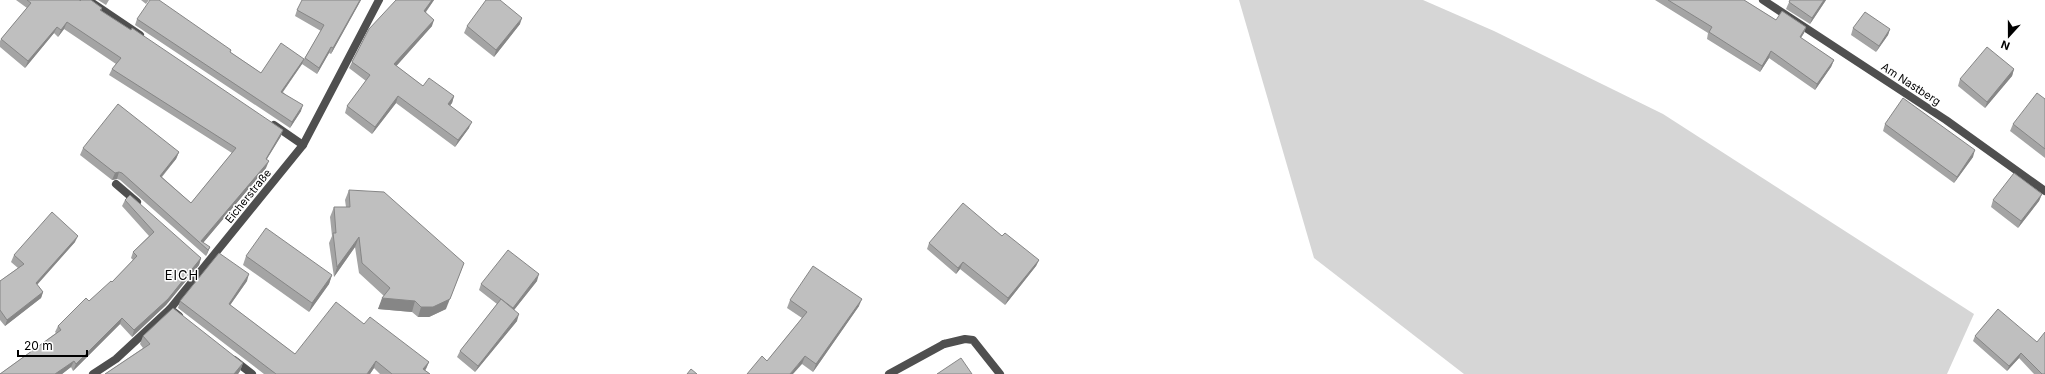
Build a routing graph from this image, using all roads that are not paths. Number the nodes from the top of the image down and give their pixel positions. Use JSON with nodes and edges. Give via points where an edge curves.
{"nodes":[{"id":1,"x":88,"y":0,"type":"edge"},
{"id":2,"x":379,"y":0,"type":"edge"},
{"id":3,"x":1763,"y":0,"type":"edge"},
{"id":4,"x":147,"y":40,"type":"edge"},
{"id":5,"x":264,"y":119,"type":"edge"},
{"id":6,"x":303,"y":145,"type":"junction"},
{"id":7,"x":116,"y":184,"type":"edge"},
{"id":8,"x":2045,"y":190,"type":"edge"},
{"id":9,"x":144,"y":209,"type":"edge"},
{"id":10,"x":170,"y":309,"type":"junction"},
{"id":11,"x":187,"y":323,"type":"edge"},
{"id":12,"x":228,"y":355,"type":"edge"},
{"id":13,"x":93,"y":374,"type":"edge"},
{"id":14,"x":252,"y":374,"type":"edge"},
{"id":15,"x":889,"y":374,"type":"edge"},
{"id":16,"x":1000,"y":374,"type":"edge"}],
"edges":[{"from":1,"to":4,"type":"street"},
{"from":2,"to":6,"type":"street","name":"Eicherstraße"},
{"from":3,"to":8,"type":"street","name":"Am Nastberg","via":[[1946,120]]},
{"from":5,"to":6,"type":"street"},
{"from":6,"to":10,"type":"street","name":"Eicherstraße","via":[[204,261]]},
{"from":7,"to":9,"type":"street"},
{"from":10,"to":11,"type":"street"},
{"from":10,"to":13,"type":"street","name":"Eicherstraße","via":[[116,359]]},
{"from":12,"to":14,"type":"street"},
{"from":15,"to":16,"type":"street","via":[[944,344],[965,339],[973,340]]}]}
